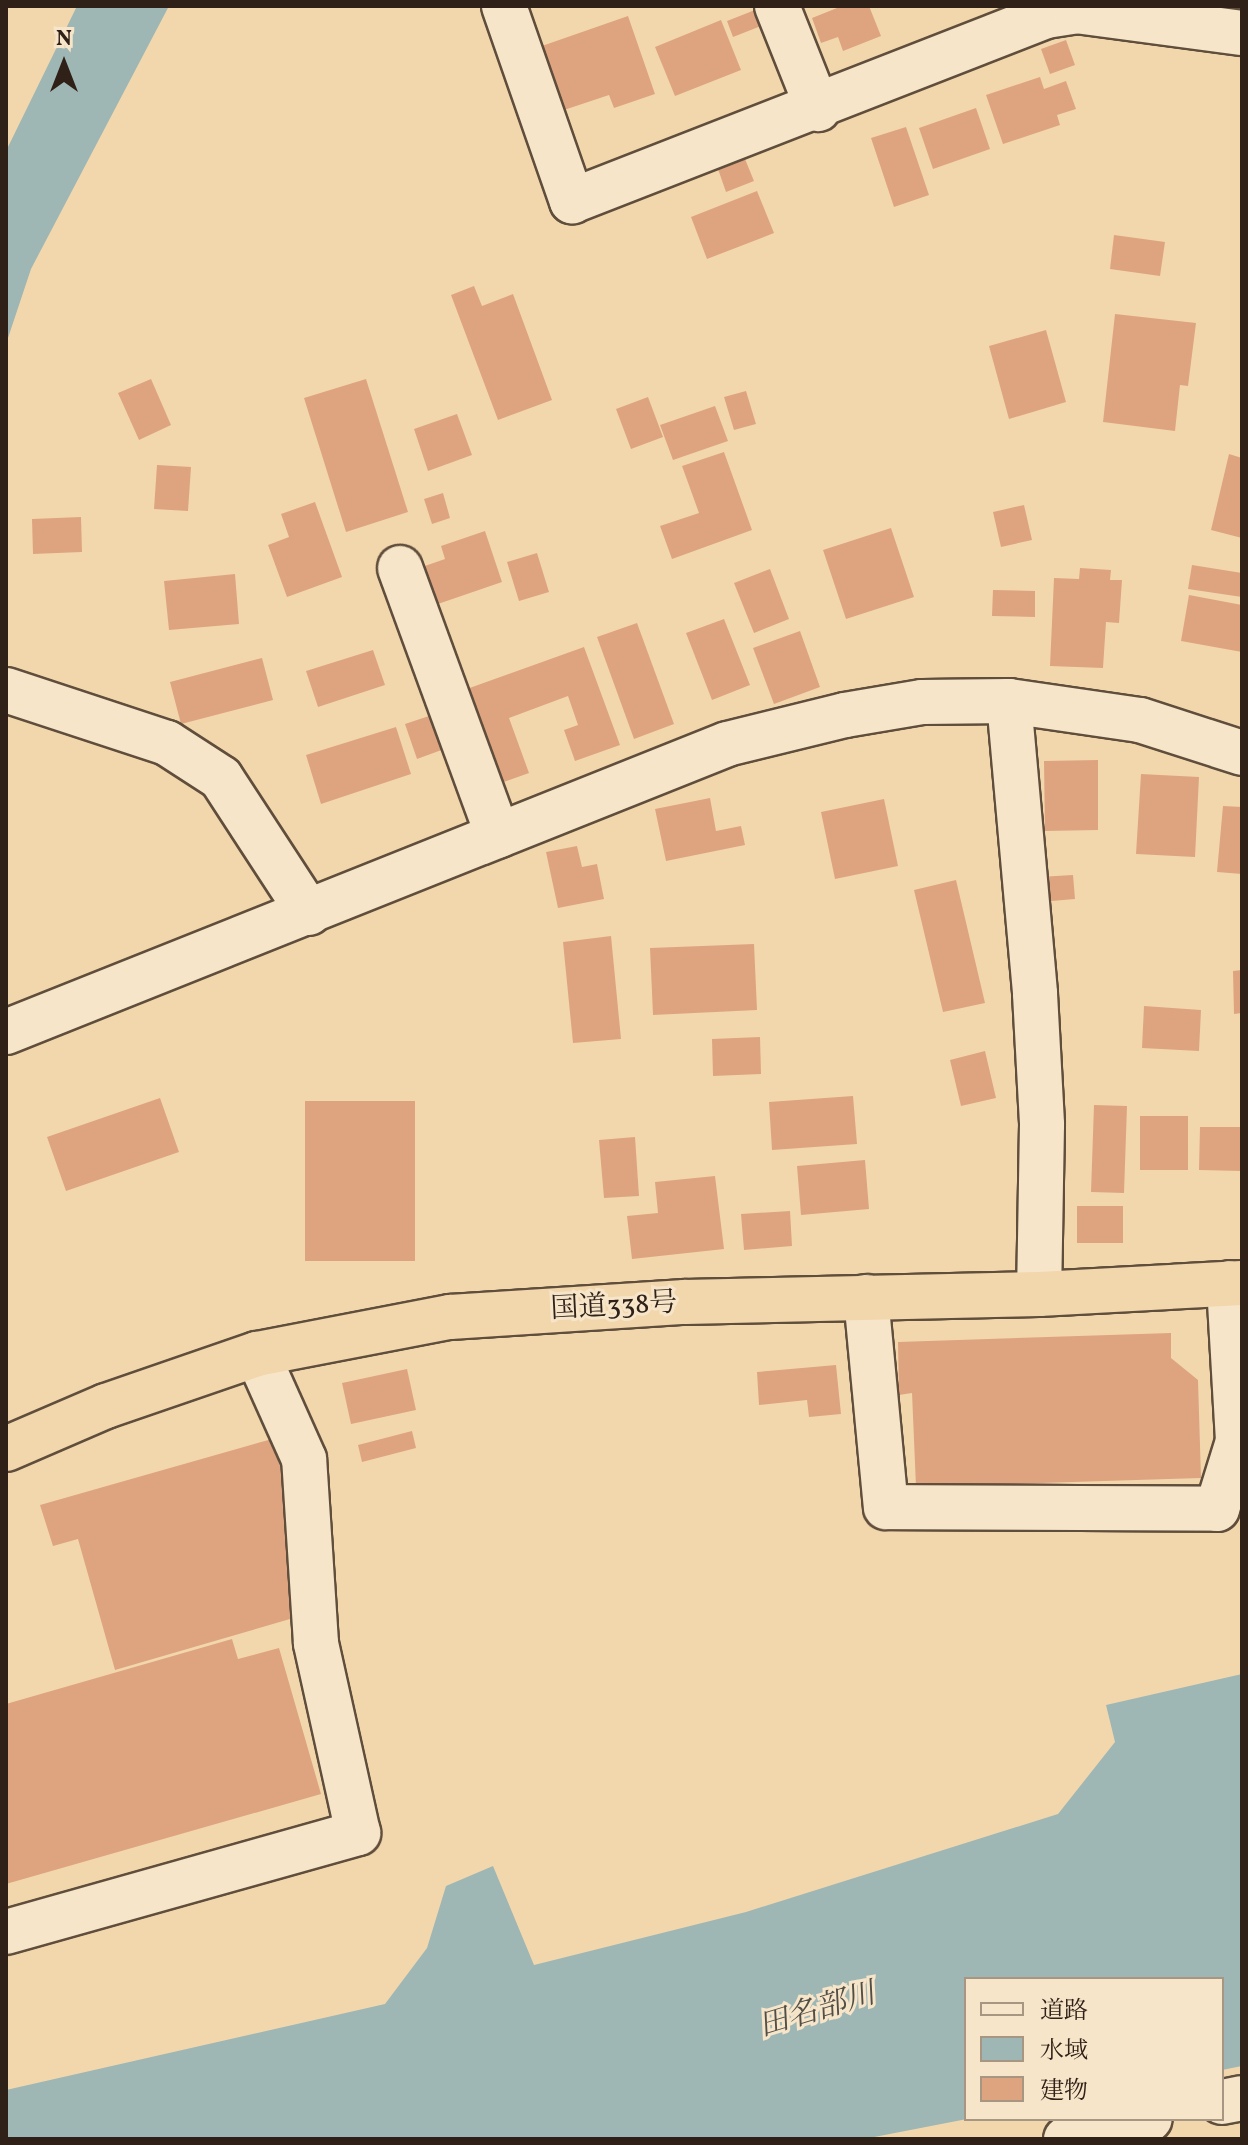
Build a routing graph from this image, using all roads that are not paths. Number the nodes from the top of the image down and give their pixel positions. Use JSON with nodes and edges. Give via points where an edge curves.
{"nodes":[{"id":1,"x":504,"y":6,"type":"edge"},
{"id":2,"x":777,"y":6,"type":"edge"},
{"id":3,"x":1242,"y":33,"type":"edge"},
{"id":4,"x":818,"y":109,"type":"junction"},
{"id":5,"x":400,"y":568,"type":"dead end"},
{"id":6,"x":6,"y":690,"type":"edge"},
{"id":7,"x":1009,"y":701,"type":"junction"},
{"id":8,"x":1242,"y":753,"type":"edge"},
{"id":9,"x":498,"y":836,"type":"junction"},
{"id":10,"x":309,"y":913,"type":"junction"},
{"id":11,"x":6,"y":1032,"type":"edge"},
{"id":12,"x":1235,"y":1283,"type":"edge"},
{"id":13,"x":1039,"y":1294,"type":"junction"},
{"id":14,"x":866,"y":1297,"type":"junction"},
{"id":15,"x":257,"y":1354,"type":"junction"},
{"id":16,"x":6,"y":1449,"type":"edge"},
{"id":17,"x":6,"y":1932,"type":"edge"},
{"id":18,"x":1142,"y":2121,"type":"edge"},
{"id":19,"x":1067,"y":2139,"type":"edge"}],
"edges":[{"from":1,"to":4,"type":"street","via":[[572,201]]},
{"from":2,"to":4,"type":"street"},
{"from":3,"to":4,"type":"street","via":[[1077,11],[1046,16]]},
{"from":5,"to":9,"type":"street"},
{"from":6,"to":10,"type":"street","via":[[167,743],[221,778]]},
{"from":7,"to":8,"type":"street","via":[[1140,720]]},
{"from":7,"to":9,"type":"street","via":[[922,702],[727,744]]},
{"from":7,"to":13,"type":"street","via":[[1042,1125]]},
{"from":9,"to":10,"type":"street"},
{"from":10,"to":11,"type":"street"},
{"from":12,"to":13,"type":"highway","name":"国道338号"},
{"from":12,"to":14,"type":"street","via":[[1238,1441],[1217,1509],[886,1507]]},
{"from":13,"to":14,"type":"highway","name":"国道338号"},
{"from":14,"to":15,"type":"highway","name":"国道338号","via":[[450,1317]]},
{"from":15,"to":16,"type":"highway","name":"国道338号","via":[[106,1406]]},
{"from":15,"to":17,"type":"street","via":[[304,1459],[316,1643],[358,1833]]},
{"from":18,"to":19,"type":"street"}]}
